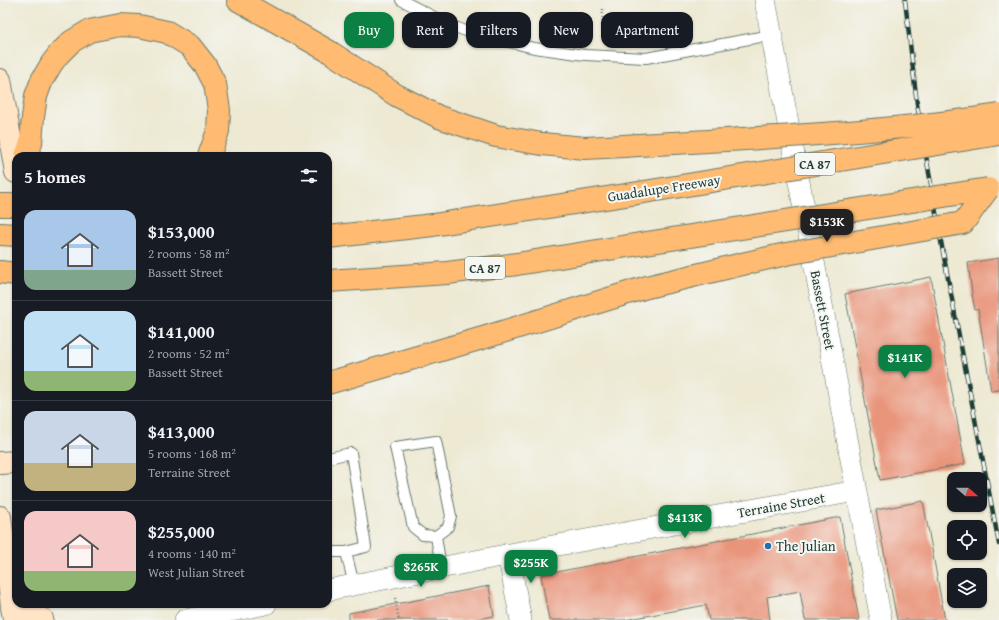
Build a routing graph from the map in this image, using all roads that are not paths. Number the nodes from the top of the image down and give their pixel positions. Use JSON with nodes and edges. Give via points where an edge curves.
{"nodes":[{"id":1,"x":238,"y":0,"type":"edge"},
{"id":2,"x":401,"y":0,"type":"edge"},
{"id":3,"x":765,"y":0,"type":"edge"},
{"id":4,"x":771,"y":35,"type":"junction"},
{"id":5,"x":0,"y":80,"type":"edge"},
{"id":6,"x":999,"y":115,"type":"edge"},
{"id":7,"x":999,"y":134,"type":"edge"},
{"id":8,"x":13,"y":152,"type":"edge"},
{"id":9,"x":28,"y":152,"type":"edge"},
{"id":10,"x":210,"y":152,"type":"edge"},
{"id":11,"x":994,"y":188,"type":"edge"},
{"id":12,"x":0,"y":204,"type":"edge"},
{"id":13,"x":12,"y":205,"type":"edge"},
{"id":14,"x":0,"y":234,"type":"edge"},
{"id":15,"x":12,"y":235,"type":"edge"},
{"id":16,"x":332,"y":237,"type":"edge"},
{"id":17,"x":0,"y":272,"type":"edge"},
{"id":18,"x":12,"y":274,"type":"edge"},
{"id":19,"x":332,"y":281,"type":"edge"},
{"id":20,"x":332,"y":382,"type":"edge"},
{"id":21,"x":332,"y":457,"type":"edge"},
{"id":22,"x":12,"y":462,"type":"edge"},
{"id":23,"x":0,"y":463,"type":"edge"},
{"id":24,"x":856,"y":491,"type":"junction"},
{"id":25,"x":0,"y":517,"type":"edge"},
{"id":26,"x":436,"y":536,"type":"junction"},
{"id":27,"x":332,"y":552,"type":"edge"},
{"id":28,"x":346,"y":552,"type":"junction"},
{"id":29,"x":508,"y":554,"type":"junction"},
{"id":30,"x":441,"y":567,"type":"junction"},
{"id":31,"x":354,"y":585,"type":"junction"},
{"id":32,"x":332,"y":589,"type":"edge"},
{"id":33,"x":12,"y":607,"type":"edge"},
{"id":34,"x":246,"y":608,"type":"edge"},
{"id":35,"x":270,"y":608,"type":"edge"},
{"id":36,"x":13,"y":614,"type":"edge"},
{"id":37,"x":43,"y":616,"type":"edge"},
{"id":38,"x":185,"y":620,"type":"edge"},
{"id":39,"x":273,"y":620,"type":"edge"},
{"id":40,"x":521,"y":620,"type":"edge"},
{"id":41,"x":881,"y":620,"type":"edge"}],
"edges":[{"from":1,"to":6,"type":"highway","bridge":true,"via":[[330,52],[396,95],[439,117],[496,136],[542,144],[585,148],[883,130]]},
{"from":2,"to":4,"type":"lane","via":[[471,33],[534,48],[585,55],[646,58]]},
{"from":3,"to":4,"type":"street","name":"Bassett Street"},
{"from":4,"to":24,"type":"street","name":"Bassett Street"},
{"from":5,"to":8,"type":"main road"},
{"from":7,"to":16,"type":"highway","name":"Guadalupe Freeway","number":"CA 87","bridge":true,"via":[[433,225]]},
{"from":9,"to":10,"type":"highway","via":[[32,142],[36,96],[42,80],[58,54],[71,42],[90,31],[120,25],[167,32],[190,46],[205,65],[215,84],[219,110],[218,131]]},
{"from":11,"to":19,"type":"highway","number":"CA 87","bridge":true,"via":[[517,264],[447,273]]},
{"from":11,"to":20,"type":"highway","bridge":true,"via":[[963,223],[786,254],[647,287]]},
{"from":12,"to":13,"type":"highway"},
{"from":14,"to":15,"type":"highway"},
{"from":17,"to":18,"type":"highway"},
{"from":21,"to":28,"type":"lane","via":[[351,453],[366,547]]},
{"from":22,"to":23,"type":"main road"},
{"from":24,"to":29,"type":"street","name":"Terraine Street"},
{"from":24,"to":41,"type":"street","name":"Bassett Street"},
{"from":25,"to":33,"type":"main road"},
{"from":26,"to":26,"type":"lane","via":[[448,527],[451,516],[436,441],[395,447],[413,527],[423,535]]},
{"from":26,"to":30,"type":"lane"},
{"from":27,"to":28,"type":"lane"},
{"from":28,"to":31,"type":"lane"},
{"from":29,"to":30,"type":"street","name":"Terraine Street"},
{"from":29,"to":40,"type":"street"},
{"from":30,"to":31,"type":"street","name":"Terraine Street"},
{"from":31,"to":32,"type":"street","name":"Terraine Street"},
{"from":34,"to":38,"type":"street"},
{"from":35,"to":39,"type":"street"},
{"from":36,"to":37,"type":"main road"}]}
